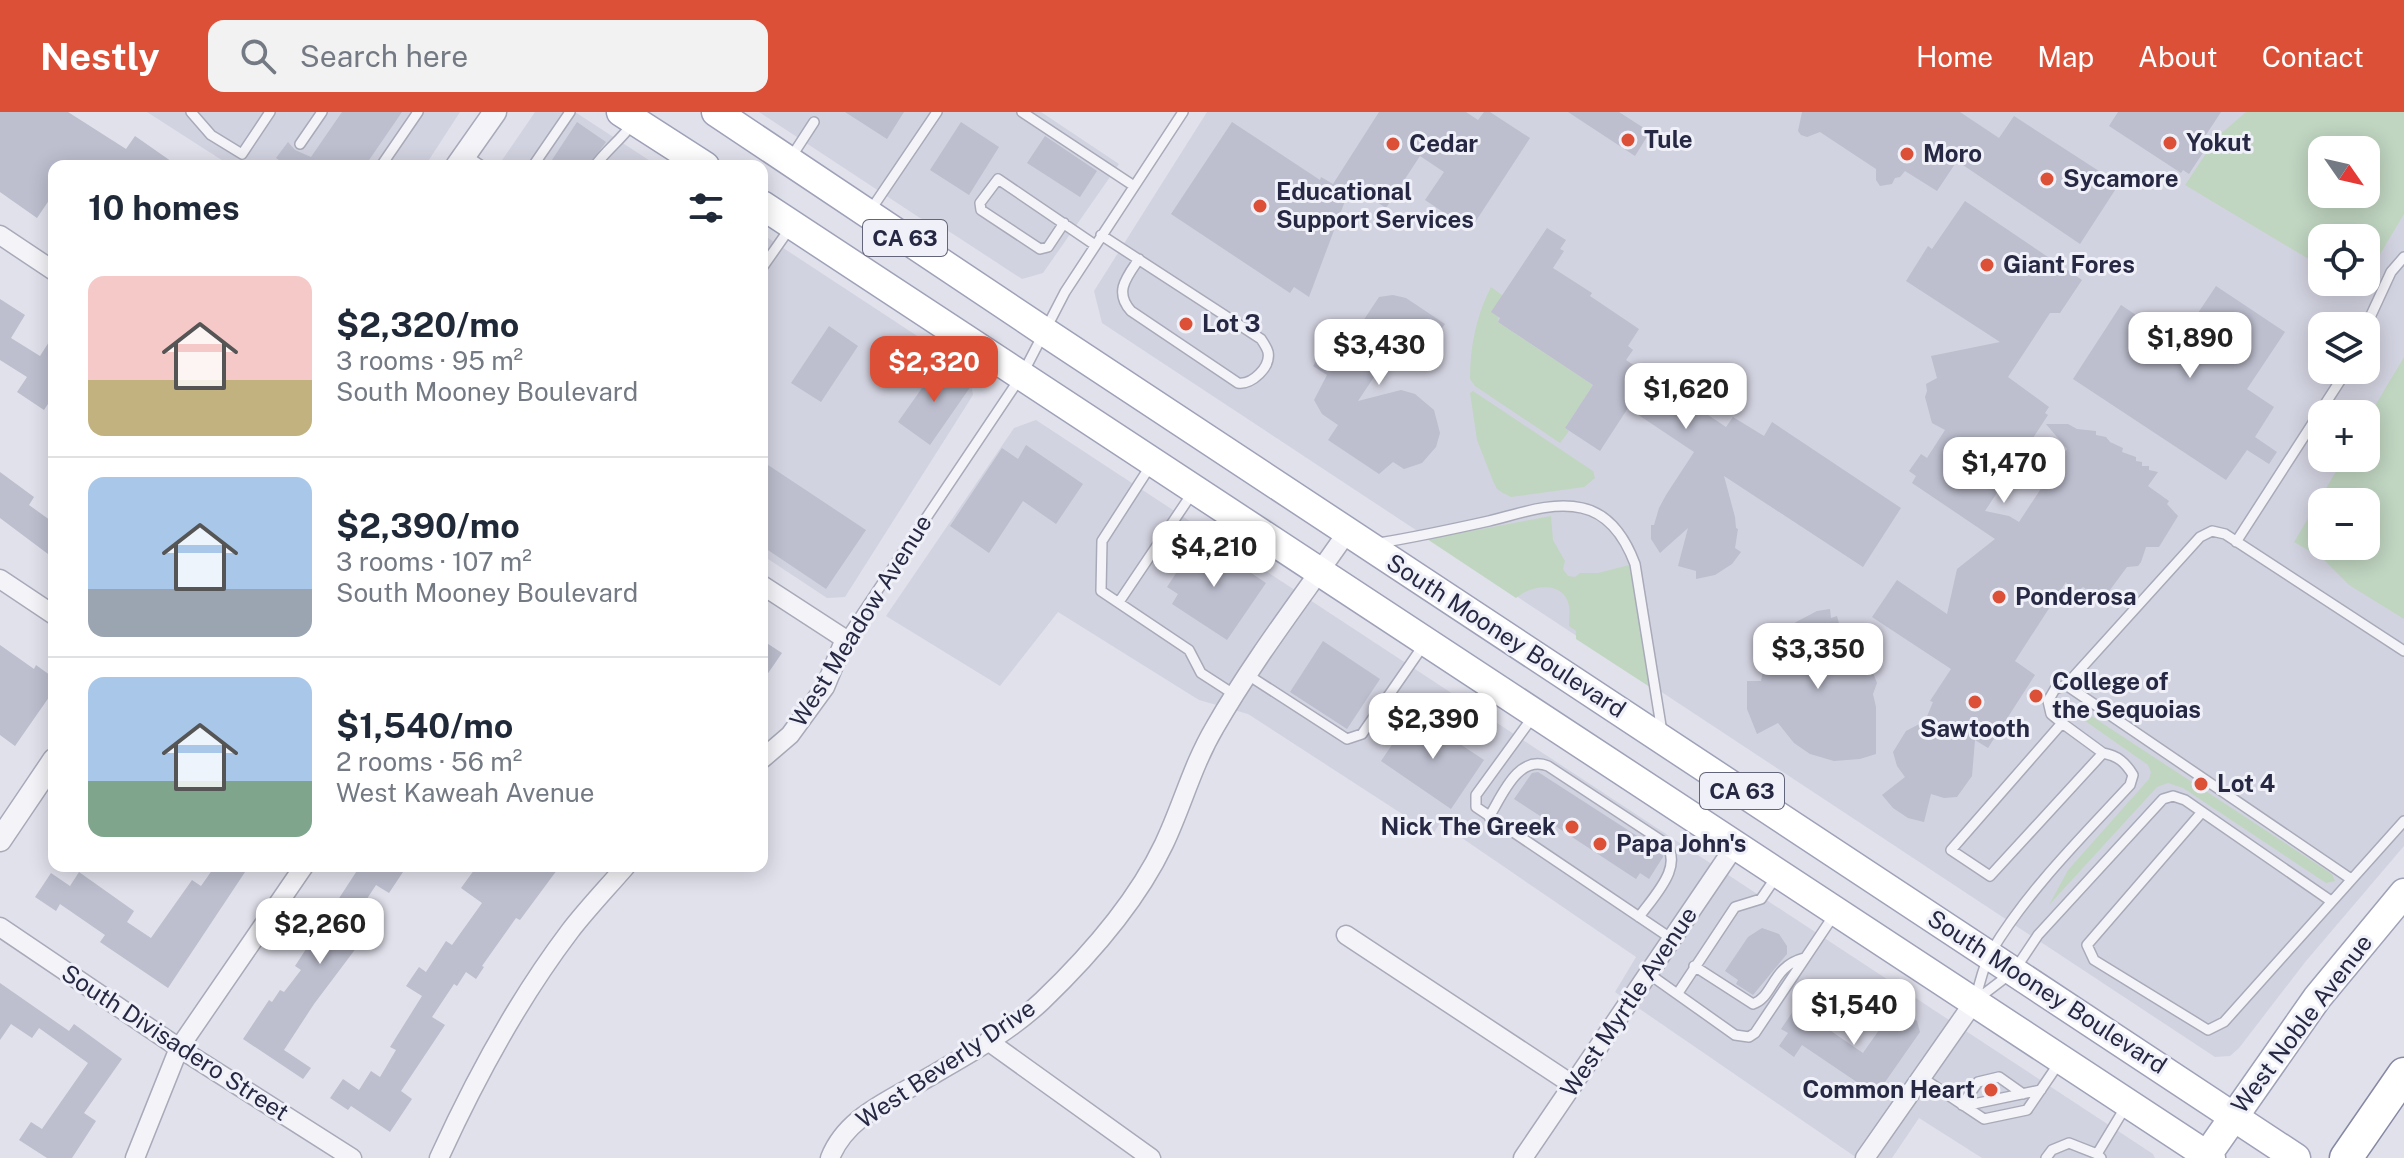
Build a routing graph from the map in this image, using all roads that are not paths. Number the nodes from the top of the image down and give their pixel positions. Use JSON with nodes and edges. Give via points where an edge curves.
{"nodes":[{"id":1,"x":191,"y":112,"type":"edge"},
{"id":2,"x":270,"y":112,"type":"edge"},
{"id":3,"x":322,"y":112,"type":"edge"},
{"id":4,"x":418,"y":112,"type":"edge"},
{"id":5,"x":495,"y":112,"type":"edge"},
{"id":6,"x":570,"y":112,"type":"edge"},
{"id":7,"x":716,"y":112,"type":"edge"},
{"id":8,"x":937,"y":112,"type":"edge"},
{"id":9,"x":1022,"y":112,"type":"edge"},
{"id":10,"x":1183,"y":112,"type":"edge"},
{"id":11,"x":628,"y":116,"type":"edge"},
{"id":12,"x":814,"y":122,"type":"dead end"},
{"id":13,"x":300,"y":144,"type":"dead end"},
{"id":14,"x":385,"y":160,"type":"edge"},
{"id":15,"x":469,"y":160,"type":"edge"},
{"id":16,"x":537,"y":160,"type":"edge"},
{"id":17,"x":599,"y":160,"type":"edge"},
{"id":18,"x":689,"y":160,"type":"edge"},
{"id":19,"x":789,"y":161,"type":"junction"},
{"id":20,"x":1134,"y":186,"type":"junction"},
{"id":21,"x":768,"y":209,"type":"edge"},
{"id":22,"x":868,"y":214,"type":"junction"},
{"id":23,"x":1064,"y":223,"type":"junction"},
{"id":24,"x":792,"y":225,"type":"junction"},
{"id":25,"x":0,"y":235,"type":"edge"},
{"id":26,"x":1101,"y":235,"type":"junction"},
{"id":27,"x":1095,"y":245,"type":"junction"},
{"id":28,"x":2404,"y":257,"type":"edge"},
{"id":29,"x":768,"y":259,"type":"edge"},
{"id":30,"x":1139,"y":259,"type":"junction"},
{"id":31,"x":48,"y":267,"type":"edge"},
{"id":32,"x":2372,"y":312,"type":"edge"},
{"id":33,"x":1045,"y":332,"type":"junction"},
{"id":34,"x":1022,"y":375,"type":"junction"},
{"id":35,"x":2338,"y":384,"type":"edge"},
{"id":36,"x":1153,"y":463,"type":"junction"},
{"id":37,"x":1195,"y":489,"type":"junction"},
{"id":38,"x":1359,"y":538,"type":"junction"},
{"id":39,"x":2236,"y":542,"type":"junction"},
{"id":40,"x":1320,"y":571,"type":"junction"},
{"id":41,"x":0,"y":579,"type":"edge"},
{"id":42,"x":768,"y":589,"type":"edge"},
{"id":43,"x":1119,"y":602,"type":"junction"},
{"id":44,"x":48,"y":611,"type":"edge"},
{"id":45,"x":845,"y":639,"type":"junction"},
{"id":46,"x":1426,"y":642,"type":"junction"},
{"id":47,"x":2404,"y":651,"type":"edge"},
{"id":48,"x":1248,"y":675,"type":"junction"},
{"id":49,"x":2066,"y":685,"type":"junction"},
{"id":50,"x":1235,"y":695,"type":"junction"},
{"id":51,"x":1535,"y":714,"type":"junction"},
{"id":52,"x":2062,"y":723,"type":"junction"},
{"id":53,"x":1663,"y":739,"type":"junction"},
{"id":54,"x":2103,"y":753,"type":"junction"},
{"id":55,"x":768,"y":754,"type":"edge"},
{"id":56,"x":48,"y":769,"type":"edge"},
{"id":57,"x":2202,"y":812,"type":"junction"},
{"id":58,"x":1485,"y":814,"type":"junction"},
{"id":59,"x":2404,"y":821,"type":"edge"},
{"id":60,"x":0,"y":840,"type":"edge"},
{"id":61,"x":1735,"y":846,"type":"junction"},
{"id":62,"x":300,"y":872,"type":"edge"},
{"id":63,"x":621,"y":872,"type":"edge"},
{"id":64,"x":1778,"y":874,"type":"junction"},
{"id":65,"x":2351,"y":879,"type":"junction"},
{"id":66,"x":2404,"y":893,"type":"edge"},
{"id":67,"x":2331,"y":901,"type":"junction"},
{"id":68,"x":1836,"y":912,"type":"junction"},
{"id":69,"x":1639,"y":917,"type":"junction"},
{"id":70,"x":0,"y":927,"type":"edge"},
{"id":71,"x":1346,"y":935,"type":"dead end"},
{"id":72,"x":1672,"y":939,"type":"junction"},
{"id":73,"x":1990,"y":955,"type":"junction"},
{"id":74,"x":1804,"y":958,"type":"junction"},
{"id":75,"x":1694,"y":966,"type":"junction"},
{"id":76,"x":2014,"y":971,"type":"junction"},
{"id":77,"x":1649,"y":974,"type":"junction"},
{"id":78,"x":1679,"y":996,"type":"junction"},
{"id":79,"x":1974,"y":1002,"type":"junction"},
{"id":80,"x":988,"y":1041,"type":"junction"},
{"id":81,"x":179,"y":1048,"type":"junction"},
{"id":82,"x":2062,"y":1059,"type":"junction"},
{"id":83,"x":2404,"y":1074,"type":"edge"},
{"id":84,"x":1921,"y":1077,"type":"junction"},
{"id":85,"x":1573,"y":1085,"type":"junction"},
{"id":86,"x":2041,"y":1090,"type":"junction"},
{"id":87,"x":2023,"y":1094,"type":"junction"},
{"id":88,"x":2128,"y":1103,"type":"junction"},
{"id":89,"x":1963,"y":1105,"type":"junction"},
{"id":90,"x":2232,"y":1117,"type":"junction"},
{"id":91,"x":2099,"y":1156,"type":"edge"},
{"id":92,"x":2292,"y":1156,"type":"edge"},
{"id":93,"x":2207,"y":1157,"type":"edge"},
{"id":94,"x":135,"y":1158,"type":"edge"},
{"id":95,"x":352,"y":1158,"type":"edge"},
{"id":96,"x":439,"y":1158,"type":"edge"},
{"id":97,"x":830,"y":1158,"type":"edge"},
{"id":98,"x":1151,"y":1158,"type":"edge"},
{"id":99,"x":1523,"y":1158,"type":"edge"},
{"id":100,"x":1865,"y":1158,"type":"edge"},
{"id":101,"x":2046,"y":1158,"type":"edge"},
{"id":102,"x":2346,"y":1158,"type":"edge"}],
"edges":[{"from":1,"to":2,"type":"lane","via":[[211,135],[242,154]]},
{"from":3,"to":13,"type":"lane"},
{"from":4,"to":14,"type":"lane"},
{"from":5,"to":15,"type":"street"},
{"from":6,"to":16,"type":"lane"},
{"from":7,"to":19,"type":"main road","name":"South Mooney Boulevard","number":"CA 63"},
{"from":8,"to":22,"type":"lane"},
{"from":9,"to":20,"type":"lane"},
{"from":10,"to":20,"type":"lane","name":"West Meadow Avenue"},
{"from":11,"to":17,"type":"lane","via":[[622,138]]},
{"from":11,"to":18,"type":"main road"},
{"from":12,"to":19,"type":"lane"},
{"from":19,"to":22,"type":"main road","name":"South Mooney Boulevard","number":"CA 63"},
{"from":20,"to":26,"type":"lane","name":"West Meadow Avenue"},
{"from":21,"to":24,"type":"main road","name":"South Mooney Boulevard","number":"CA 63"},
{"from":22,"to":33,"type":"main road","name":"South Mooney Boulevard","number":"CA 63"},
{"from":23,"to":23,"type":"lane","via":[[998,179],[980,203],[981,210],[1040,249],[1048,247]]},
{"from":23,"to":27,"type":"lane"},
{"from":24,"to":29,"type":"lane"},
{"from":24,"to":34,"type":"main road","name":"South Mooney Boulevard","number":"CA 63"},
{"from":25,"to":31,"type":"street"},
{"from":26,"to":27,"type":"lane","name":"West Meadow Avenue"},
{"from":26,"to":30,"type":"lane"},
{"from":27,"to":33,"type":"lane","name":"West Meadow Avenue"},
{"from":28,"to":32,"type":"lane"},
{"from":30,"to":30,"type":"lane","via":[[1123,282],[1124,304],[1238,383],[1253,381],[1268,357],[1261,339]]},
{"from":33,"to":34,"type":"lane","name":"West Meadow Avenue"},
{"from":33,"to":38,"type":"main road","name":"South Mooney Boulevard","number":"CA 63"},
{"from":34,"to":36,"type":"main road","name":"South Mooney Boulevard","number":"CA 63"},
{"from":34,"to":45,"type":"lane","name":"West Meadow Avenue"},
{"from":35,"to":39,"type":"lane"},
{"from":36,"to":37,"type":"main road","name":"South Mooney Boulevard","number":"CA 63"},
{"from":36,"to":43,"type":"lane","via":[[1102,541],[1101,591]]},
{"from":37,"to":40,"type":"main road","name":"South Mooney Boulevard","number":"CA 63"},
{"from":37,"to":43,"type":"lane"},
{"from":38,"to":40,"type":"street","name":"West Beverly Drive"},
{"from":38,"to":53,"type":"main road","name":"South Mooney Boulevard","number":"CA 63"},
{"from":38,"to":53,"type":"lane","via":[[1552,507],[1582,508],[1600,516],[1615,527],[1635,564]]},
{"from":39,"to":47,"type":"lane"},
{"from":39,"to":49,"type":"lane","via":[[2212,531],[2200,537]]},
{"from":40,"to":46,"type":"main road","name":"South Mooney Boulevard","number":"CA 63"},
{"from":40,"to":48,"type":"street","name":"West Beverly Drive"},
{"from":41,"to":44,"type":"street"},
{"from":42,"to":45,"type":"street"},
{"from":43,"to":50,"type":"lane","via":[[1189,650],[1201,673]]},
{"from":45,"to":55,"type":"street","name":"West Meadow Avenue","via":[[825,687],[790,735]]},
{"from":46,"to":48,"type":"lane","via":[[1355,738],[1347,739]]},
{"from":46,"to":51,"type":"main road","name":"South Mooney Boulevard","number":"CA 63"},
{"from":48,"to":50,"type":"street","name":"West Beverly Drive"},
{"from":49,"to":52,"type":"lane","via":[[2055,689],[2048,701],[2051,714]]},
{"from":49,"to":65,"type":"lane"},
{"from":50,"to":80,"type":"street","name":"West Beverly Drive","via":[[1194,765],[1164,843],[1141,884],[1099,942],[1040,1003]]},
{"from":51,"to":58,"type":"lane","via":[[1476,795],[1474,802]]},
{"from":51,"to":61,"type":"main road","name":"South Mooney Boulevard","number":"CA 63"},
{"from":52,"to":54,"type":"lane"},
{"from":52,"to":54,"type":"lane","via":[[1951,850],[1990,876]]},
{"from":53,"to":73,"type":"main road","name":"South Mooney Boulevard","number":"CA 63"},
{"from":54,"to":73,"type":"lane","via":[[2126,764],[2133,775],[2130,785],[2055,868]]},
{"from":56,"to":60,"type":"street"},
{"from":57,"to":67,"type":"lane"},
{"from":57,"to":67,"type":"lane","via":[[2087,945],[2094,960],[2208,1030],[2224,1022]]},
{"from":57,"to":76,"type":"lane","via":[[2173,796],[2163,799],[2038,935]]},
{"from":58,"to":69,"type":"lane"},
{"from":58,"to":69,"type":"lane","via":[[1516,774],[1537,762],[1662,841],[1670,850],[1672,867]]},
{"from":59,"to":65,"type":"lane"},
{"from":61,"to":64,"type":"main road","name":"South Mooney Boulevard","number":"CA 63"},
{"from":61,"to":72,"type":"street","name":"West Myrtle Avenue"},
{"from":62,"to":81,"type":"street"},
{"from":63,"to":96,"type":"street","via":[[570,931],[505,1027]]},
{"from":64,"to":68,"type":"main road","name":"South Mooney Boulevard","number":"CA 63"},
{"from":64,"to":75,"type":"lane","via":[[1761,899],[1735,907]]},
{"from":65,"to":67,"type":"lane"},
{"from":66,"to":90,"type":"main road","name":"West Noble Avenue","via":[[2317,998]]},
{"from":68,"to":74,"type":"lane"},
{"from":68,"to":79,"type":"main road","name":"South Mooney Boulevard","number":"CA 63"},
{"from":69,"to":72,"type":"lane"},
{"from":70,"to":81,"type":"street","name":"South Divisadero Street"},
{"from":71,"to":85,"type":"street"},
{"from":72,"to":77,"type":"street","name":"West Myrtle Avenue"},
{"from":73,"to":76,"type":"main road","name":"South Mooney Boulevard","number":"CA 63"},
{"from":73,"to":79,"type":"lane"},
{"from":74,"to":75,"type":"lane","via":[[1779,972],[1753,1004]]},
{"from":74,"to":78,"type":"lane","via":[[1749,1037],[1735,1035]]},
{"from":75,"to":78,"type":"lane"},
{"from":76,"to":79,"type":"lane"},
{"from":76,"to":90,"type":"main road","name":"South Mooney Boulevard","number":"CA 63"},
{"from":77,"to":78,"type":"lane"},
{"from":77,"to":85,"type":"street","name":"West Myrtle Avenue"},
{"from":79,"to":82,"type":"main road","name":"South Mooney Boulevard","number":"CA 63"},
{"from":79,"to":84,"type":"street"},
{"from":80,"to":97,"type":"street","name":"West Beverly Drive","via":[[871,1109],[844,1133]]},
{"from":80,"to":98,"type":"street"},
{"from":81,"to":94,"type":"street"},
{"from":81,"to":95,"type":"street","name":"South Divisadero Street"},
{"from":82,"to":86,"type":"lane"},
{"from":82,"to":88,"type":"main road","name":"South Mooney Boulevard","number":"CA 63"},
{"from":83,"to":102,"type":"highway"},
{"from":84,"to":89,"type":"lane"},
{"from":84,"to":100,"type":"street"},
{"from":85,"to":99,"type":"street","name":"West Myrtle Avenue"},
{"from":86,"to":87,"type":"lane"},
{"from":86,"to":89,"type":"lane","via":[[2027,1110],[1984,1119]]},
{"from":87,"to":89,"type":"lane"},
{"from":87,"to":89,"type":"lane","via":[[1999,1077],[1978,1082]]},
{"from":88,"to":91,"type":"lane"},
{"from":88,"to":93,"type":"main road","name":"South Mooney Boulevard","number":"CA 63"},
{"from":90,"to":92,"type":"main road","name":"South Mooney Boulevard","number":"CA 63"},
{"from":90,"to":93,"type":"main road","name":"West Noble Avenue"},
{"from":91,"to":101,"type":"lane","via":[[2069,1143]]}]}
